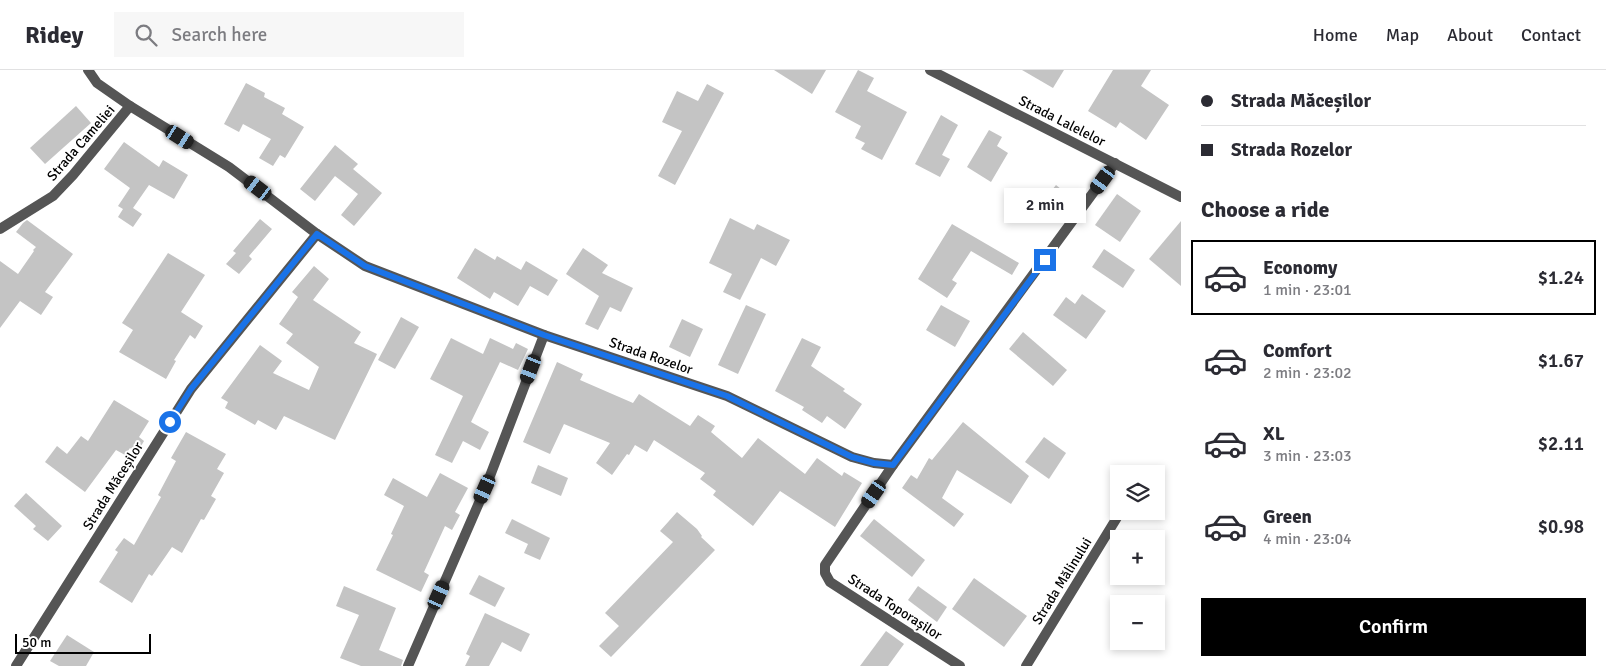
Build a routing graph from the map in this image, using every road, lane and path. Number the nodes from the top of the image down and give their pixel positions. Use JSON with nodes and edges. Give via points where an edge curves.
{"nodes":[{"id":1,"x":88,"y":70,"type":"edge"},
{"id":2,"x":930,"y":70,"type":"edge"},
{"id":3,"x":130,"y":106,"type":"junction"},
{"id":4,"x":1115,"y":164,"type":"junction"},
{"id":5,"x":1181,"y":197,"type":"edge"},
{"id":6,"x":0,"y":229,"type":"edge"},
{"id":7,"x":317,"y":234,"type":"junction"},
{"id":8,"x":544,"y":335,"type":"junction"},
{"id":9,"x":893,"y":465,"type":"junction"},
{"id":10,"x":1115,"y":520,"type":"edge"},
{"id":11,"x":16,"y":666,"type":"edge"},
{"id":12,"x":408,"y":666,"type":"edge"},
{"id":13,"x":960,"y":666,"type":"edge"},
{"id":14,"x":1026,"y":666,"type":"edge"}],
"edges":[{"from":1,"to":3,"type":"street","name":"Strada Rozelor","via":[[98,83]]},
{"from":2,"to":4,"type":"street","name":"Strada Lalelelor"},
{"from":3,"to":6,"type":"street","name":"Strada Cameliei","via":[[52,196]]},
{"from":3,"to":7,"type":"street","name":"Strada Rozelor","via":[[229,167]]},
{"from":4,"to":5,"type":"street","name":"Strada Lalelelor"},
{"from":4,"to":9,"type":"street"},
{"from":7,"to":8,"type":"street","name":"Strada Rozelor","via":[[365,266]]},
{"from":7,"to":11,"type":"street","name":"Strada Măceșilor","via":[[191,389]]},
{"from":8,"to":9,"type":"street","name":"Strada Rozelor","via":[[727,396],[852,457]]},
{"from":8,"to":12,"type":"street","via":[[485,489]]},
{"from":9,"to":13,"type":"street","name":"Strada Toporașilor","via":[[825,565],[825,573],[830,582]]},
{"from":10,"to":14,"type":"street","name":"Strada Mălinului"}]}
